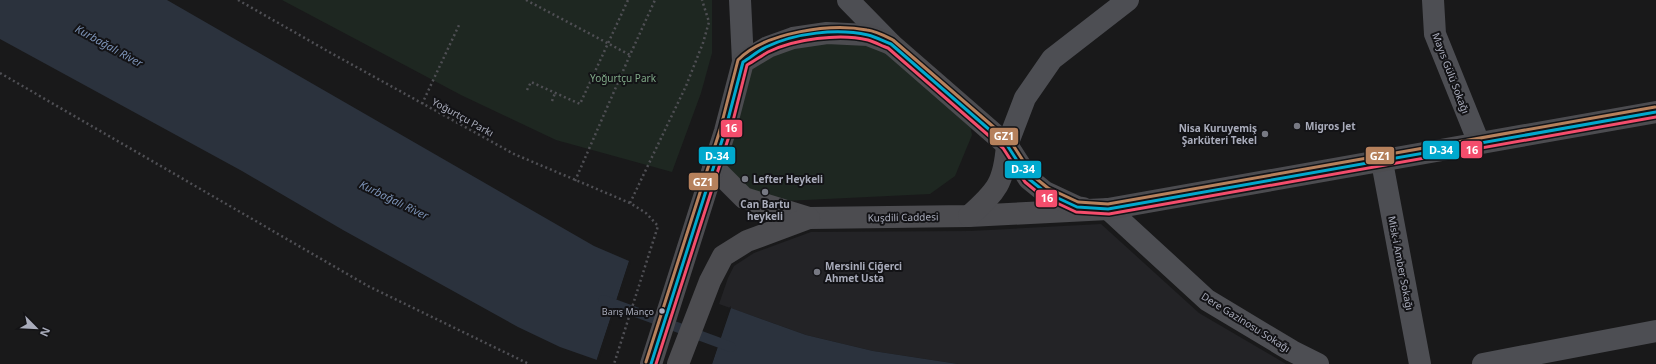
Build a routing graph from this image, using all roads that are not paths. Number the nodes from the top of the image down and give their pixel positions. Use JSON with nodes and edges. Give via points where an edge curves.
{"nodes":[{"id":1,"x":740,"y":0,"type":"edge"},
{"id":2,"x":848,"y":0,"type":"edge"},
{"id":3,"x":1128,"y":0,"type":"edge"},
{"id":4,"x":1432,"y":0,"type":"edge"},
{"id":5,"x":891,"y":44,"type":"junction"},
{"id":6,"x":743,"y":62,"type":"junction"},
{"id":7,"x":1656,"y":112,"type":"edge"},
{"id":8,"x":1479,"y":143,"type":"junction"},
{"id":9,"x":1007,"y":145,"type":"junction"},
{"id":10,"x":1382,"y":162,"type":"junction"},
{"id":11,"x":713,"y":167,"type":"junction"},
{"id":12,"x":1108,"y":209,"type":"junction"},
{"id":13,"x":969,"y":216,"type":"junction"},
{"id":14,"x":809,"y":218,"type":"junction"},
{"id":15,"x":1656,"y":331,"type":"edge"},
{"id":16,"x":651,"y":364,"type":"edge"},
{"id":17,"x":678,"y":364,"type":"edge"},
{"id":18,"x":1318,"y":364,"type":"edge"},
{"id":19,"x":1420,"y":364,"type":"edge"},
{"id":20,"x":1483,"y":364,"type":"edge"}],
"edges":[{"from":1,"to":6,"type":"street"},
{"from":2,"to":5,"type":"street"},
{"from":3,"to":9,"type":"street","via":[[1052,59],[1025,98]]},
{"from":4,"to":8,"type":"street","name":"Mayıs Gülü Sokağı","via":[[1435,34]]},
{"from":5,"to":6,"type":"main road","name":"Kuşdili Caddesi","via":[[868,35],[827,33],[793,38],[768,47]]},
{"from":5,"to":9,"type":"main road","name":"Kuşdili Caddesi"},
{"from":6,"to":11,"type":"main road"},
{"from":7,"to":8,"type":"main road","name":"Kuşdili Caddesi"},
{"from":8,"to":10,"type":"main road","name":"Kuşdili Caddesi"},
{"from":9,"to":12,"type":"main road","name":"Kuşdili Caddesi","via":[[1029,179],[1045,192],[1077,208]]},
{"from":9,"to":13,"type":"main road","via":[[999,185]]},
{"from":10,"to":12,"type":"main road","name":"Kuşdili Caddesi"},
{"from":10,"to":19,"type":"street","name":"Misk-i Amber Sokağı"},
{"from":11,"to":14,"type":"main road","name":"Kuşdili Caddesi","via":[[744,198]]},
{"from":11,"to":16,"type":"main road"},
{"from":12,"to":13,"type":"main road","name":"Kuşdili Caddesi"},
{"from":12,"to":18,"type":"street","name":"Dere Gazinosu Sokağı","via":[[1207,300]]},
{"from":13,"to":14,"type":"main road","name":"Kuşdili Caddesi"},
{"from":14,"to":17,"type":"main road","via":[[747,240],[723,256],[710,281]]},
{"from":15,"to":20,"type":"street"}]}
